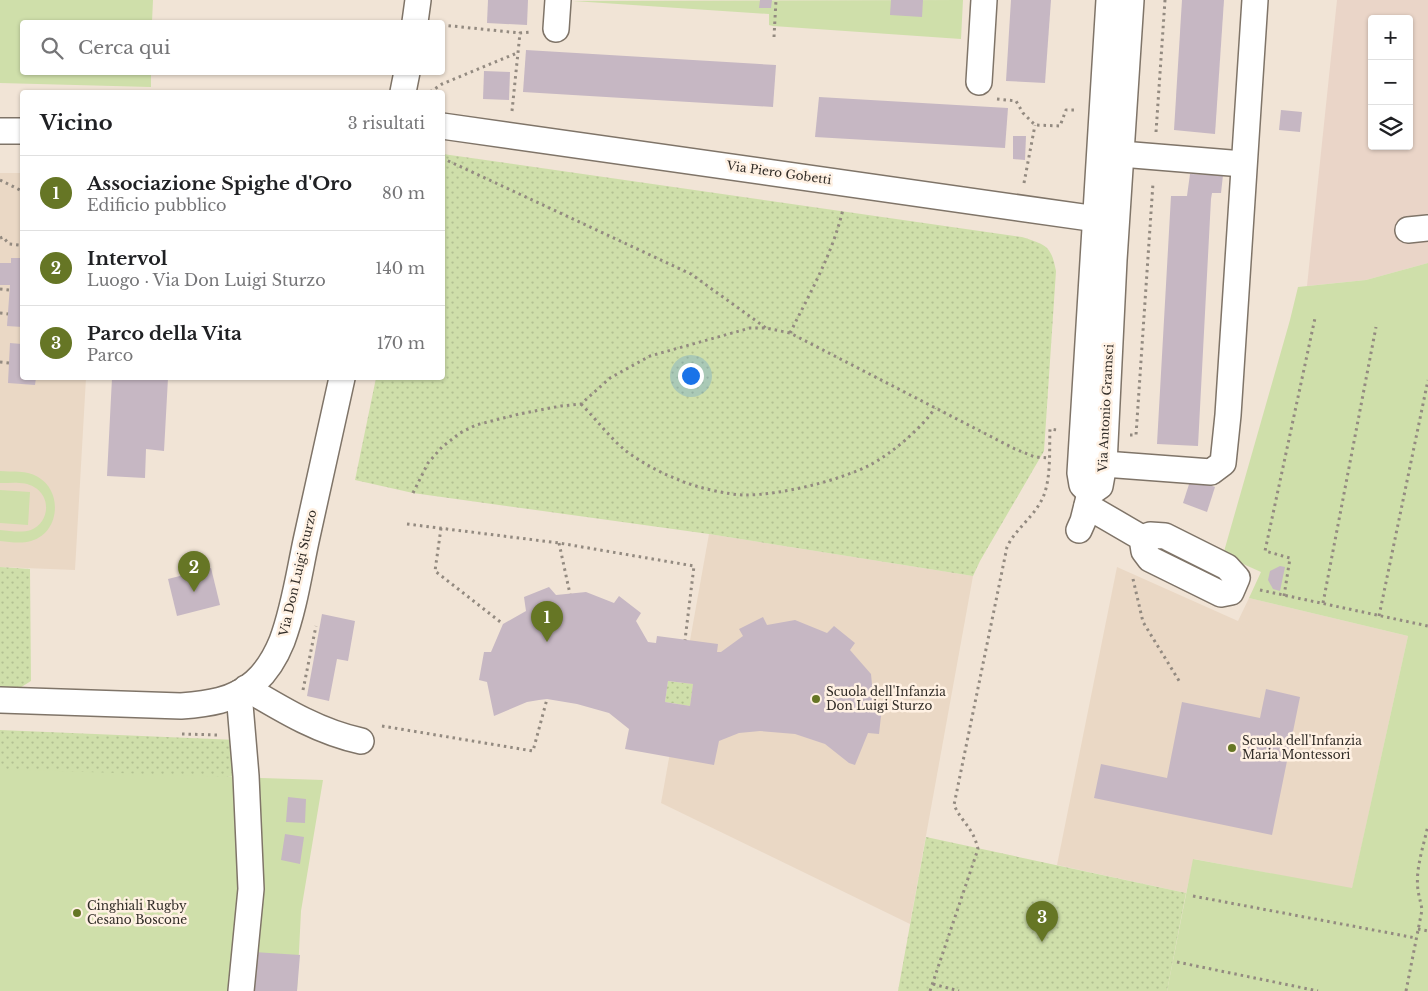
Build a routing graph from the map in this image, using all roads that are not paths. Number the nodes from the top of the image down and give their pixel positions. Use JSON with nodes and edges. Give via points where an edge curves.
{"nodes":[{"id":1,"x":418,"y":0,"type":"edge"},
{"id":2,"x":558,"y":0,"type":"edge"},
{"id":3,"x":984,"y":0,"type":"edge"},
{"id":4,"x":1109,"y":0,"type":"edge"},
{"id":5,"x":1131,"y":0,"type":"edge"},
{"id":6,"x":1255,"y":0,"type":"edge"},
{"id":7,"x":415,"y":20,"type":"edge"},
{"id":8,"x":556,"y":29,"type":"road end"},
{"id":9,"x":406,"y":75,"type":"edge"},
{"id":10,"x":979,"y":82,"type":"road end"},
{"id":11,"x":403,"y":90,"type":"edge"},
{"id":12,"x":445,"y":126,"type":"edge"},
{"id":13,"x":0,"y":131,"type":"edge"},
{"id":14,"x":20,"y":131,"type":"edge"},
{"id":15,"x":1121,"y":154,"type":"junction"},
{"id":16,"x":1243,"y":164,"type":"junction"},
{"id":17,"x":1106,"y":220,"type":"junction"},
{"id":18,"x":342,"y":380,"type":"edge"},
{"id":19,"x":1104,"y":464,"type":"junction"},
{"id":20,"x":1088,"y":500,"type":"junction"},
{"id":21,"x":1079,"y":530,"type":"dead end"},
{"id":22,"x":1236,"y":585,"type":"road end"},
{"id":23,"x":242,"y":691,"type":"junction"},
{"id":24,"x":0,"y":700,"type":"edge"},
{"id":25,"x":370,"y":733,"type":"road end"},
{"id":26,"x":241,"y":991,"type":"edge"}],
"edges":[{"from":1,"to":7,"type":"street"},
{"from":2,"to":8,"type":"street"},
{"from":3,"to":10,"type":"street"},
{"from":4,"to":17,"type":"street","name":"Via Antonio Gramsci"},
{"from":5,"to":15,"type":"street","name":"Via Antonio Gramsci"},
{"from":6,"to":16,"type":"street"},
{"from":9,"to":11,"type":"street"},
{"from":12,"to":17,"type":"street","name":"Via Piero Gobetti"},
{"from":13,"to":14,"type":"street"},
{"from":15,"to":16,"type":"street"},
{"from":15,"to":17,"type":"street","name":"Via Antonio Gramsci"},
{"from":16,"to":19,"type":"street","via":[[1223,463],[1211,472]]},
{"from":17,"to":19,"type":"street","name":"Via Antonio Gramsci"},
{"from":17,"to":20,"type":"street","name":"Via Antonio Gramsci","via":[[1080,480]]},
{"from":18,"to":23,"type":"street","name":"Via Don Luigi Sturzo","via":[[282,642],[271,663],[255,682]]},
{"from":19,"to":20,"type":"street","name":"Via Antonio Gramsci","via":[[1100,486]]},
{"from":20,"to":21,"type":"street"},
{"from":20,"to":22,"type":"street","via":[[1142,538],[1144,551],[1150,559],[1221,594],[1231,592]]},
{"from":23,"to":24,"type":"street","name":"Via Don Luigi Sturzo","via":[[223,701],[180,706]]},
{"from":23,"to":25,"type":"street","via":[[342,737]]},
{"from":23,"to":26,"type":"street","via":[[251,889]]}]}
